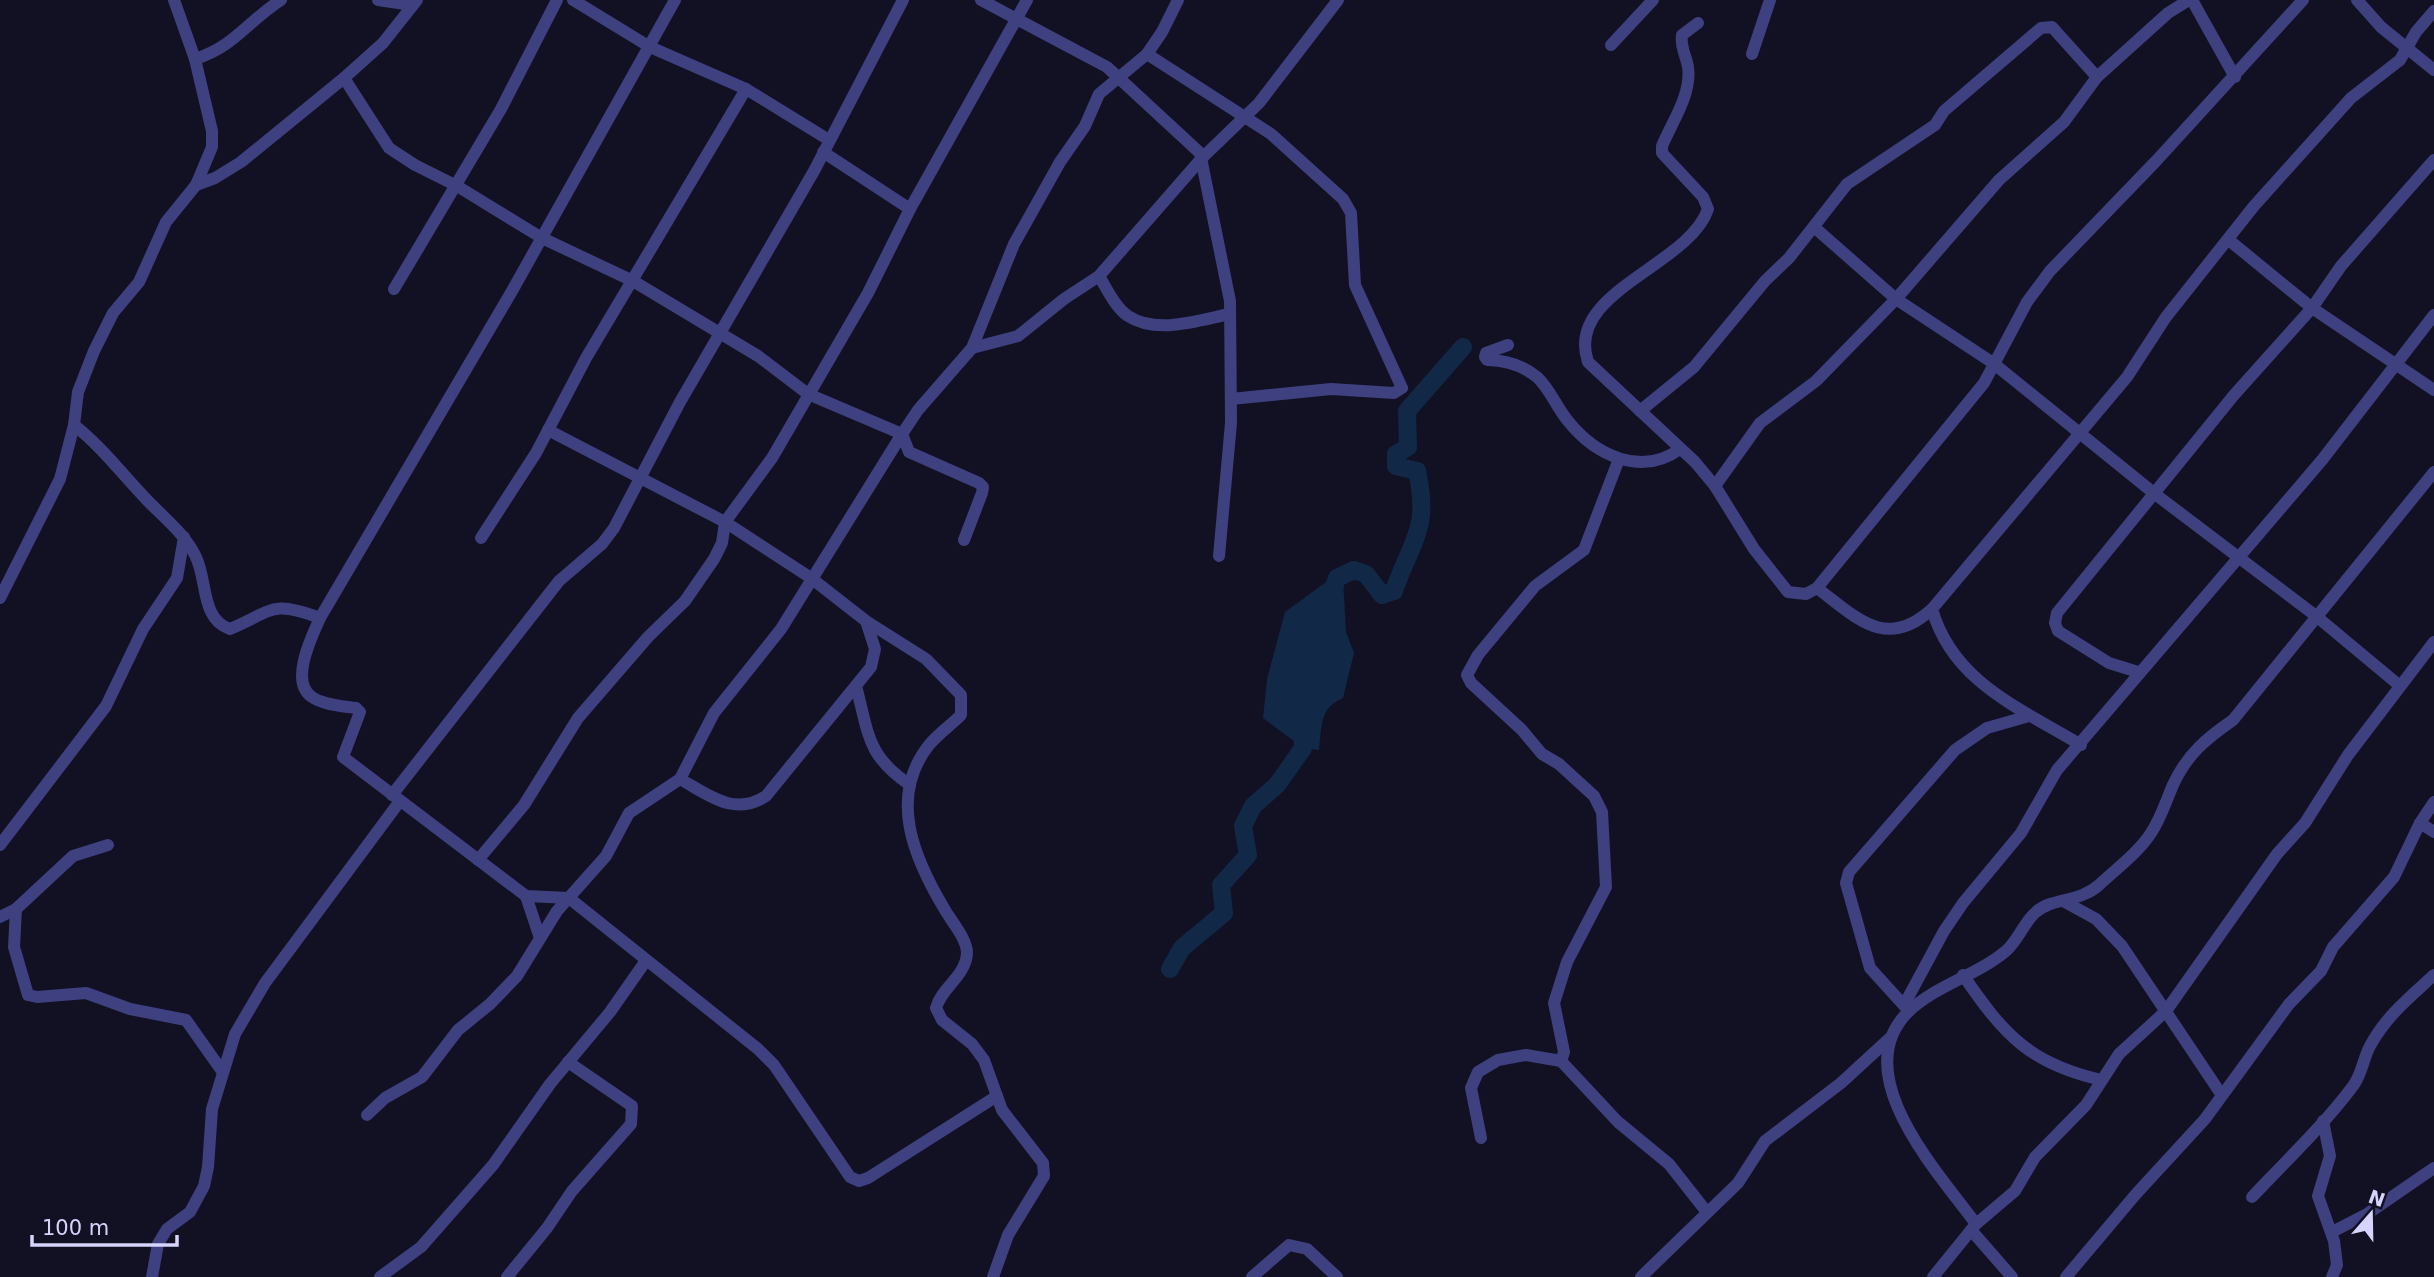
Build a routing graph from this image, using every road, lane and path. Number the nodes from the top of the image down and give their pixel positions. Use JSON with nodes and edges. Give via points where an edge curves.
{"nodes":[{"id":1,"x":174,"y":0,"type":"edge"},
{"id":2,"x":281,"y":0,"type":"edge"},
{"id":3,"x":378,"y":0,"type":"edge"},
{"id":4,"x":557,"y":0,"type":"edge"},
{"id":5,"x":573,"y":0,"type":"edge"},
{"id":6,"x":675,"y":0,"type":"edge"},
{"id":7,"x":903,"y":0,"type":"edge"},
{"id":8,"x":982,"y":0,"type":"edge"},
{"id":9,"x":1027,"y":0,"type":"edge"},
{"id":10,"x":1178,"y":0,"type":"edge"},
{"id":11,"x":1338,"y":0,"type":"edge"},
{"id":12,"x":1653,"y":0,"type":"edge"},
{"id":13,"x":1770,"y":0,"type":"edge"},
{"id":14,"x":2191,"y":0,"type":"edge"},
{"id":15,"x":2303,"y":0,"type":"edge"},
{"id":16,"x":2357,"y":0,"type":"edge"},
{"id":17,"x":415,"y":3,"type":"edge"},
{"id":18,"x":2434,"y":12,"type":"edge"},
{"id":19,"x":1017,"y":18,"type":"junction"},
{"id":20,"x":1698,"y":23,"type":"dead end"},
{"id":21,"x":1611,"y":45,"type":"dead end"},
{"id":22,"x":650,"y":47,"type":"junction"},
{"id":23,"x":2406,"y":48,"type":"junction"},
{"id":24,"x":1147,"y":54,"type":"junction"},
{"id":25,"x":1752,"y":54,"type":"dead end"},
{"id":26,"x":195,"y":59,"type":"junction"},
{"id":27,"x":2434,"y":70,"type":"edge"},
{"id":28,"x":1119,"y":76,"type":"junction"},
{"id":29,"x":2097,"y":77,"type":"junction"},
{"id":30,"x":2235,"y":77,"type":"junction"},
{"id":31,"x":344,"y":78,"type":"junction"},
{"id":32,"x":746,"y":89,"type":"junction"},
{"id":33,"x":1244,"y":116,"type":"junction"},
{"id":34,"x":826,"y":146,"type":"junction"},
{"id":35,"x":1202,"y":158,"type":"junction"},
{"id":36,"x":2434,"y":160,"type":"edge"},
{"id":37,"x":196,"y":186,"type":"junction"},
{"id":38,"x":457,"y":186,"type":"junction"},
{"id":39,"x":910,"y":209,"type":"junction"},
{"id":40,"x":1814,"y":227,"type":"junction"},
{"id":41,"x":542,"y":238,"type":"junction"},
{"id":42,"x":2230,"y":241,"type":"junction"},
{"id":43,"x":1099,"y":276,"type":"junction"},
{"id":44,"x":633,"y":281,"type":"junction"},
{"id":45,"x":394,"y":289,"type":"dead end"},
{"id":46,"x":1896,"y":299,"type":"junction"},
{"id":47,"x":2312,"y":308,"type":"junction"},
{"id":48,"x":1230,"y":314,"type":"junction"},
{"id":49,"x":2434,"y":315,"type":"edge"},
{"id":50,"x":720,"y":332,"type":"junction"},
{"id":51,"x":1508,"y":345,"type":"dead end"},
{"id":52,"x":972,"y":348,"type":"junction"},
{"id":53,"x":1993,"y":363,"type":"junction"},
{"id":54,"x":2397,"y":363,"type":"junction"},
{"id":55,"x":2434,"y":390,"type":"edge"},
{"id":56,"x":808,"y":394,"type":"junction"},
{"id":57,"x":1231,"y":399,"type":"junction"},
{"id":58,"x":1640,"y":411,"type":"junction"},
{"id":59,"x":74,"y":425,"type":"junction"},
{"id":60,"x":548,"y":430,"type":"junction"},
{"id":61,"x":2077,"y":433,"type":"junction"},
{"id":62,"x":902,"y":434,"type":"junction"},
{"id":63,"x":1681,"y":450,"type":"junction"},
{"id":64,"x":1619,"y":459,"type":"junction"},
{"id":65,"x":2434,"y":472,"type":"edge"},
{"id":66,"x":639,"y":480,"type":"junction"},
{"id":67,"x":1715,"y":486,"type":"junction"},
{"id":68,"x":2155,"y":495,"type":"junction"},
{"id":69,"x":725,"y":522,"type":"junction"},
{"id":70,"x":184,"y":537,"type":"junction"},
{"id":71,"x":481,"y":538,"type":"dead end"},
{"id":72,"x":964,"y":540,"type":"dead end"},
{"id":73,"x":1219,"y":556,"type":"dead end"},
{"id":74,"x":2238,"y":556,"type":"junction"},
{"id":75,"x":811,"y":578,"type":"junction"},
{"id":76,"x":1817,"y":588,"type":"junction"},
{"id":77,"x":0,"y":598,"type":"edge"},
{"id":78,"x":1932,"y":608,"type":"junction"},
{"id":79,"x":2316,"y":616,"type":"junction"},
{"id":80,"x":320,"y":618,"type":"junction"},
{"id":81,"x":866,"y":621,"type":"junction"},
{"id":82,"x":2434,"y":642,"type":"edge"},
{"id":83,"x":2138,"y":672,"type":"junction"},
{"id":84,"x":856,"y":686,"type":"junction"},
{"id":85,"x":2400,"y":686,"type":"junction"},
{"id":86,"x":2029,"y":716,"type":"junction"},
{"id":87,"x":2081,"y":745,"type":"junction"},
{"id":88,"x":680,"y":779,"type":"junction"},
{"id":89,"x":910,"y":785,"type":"junction"},
{"id":90,"x":396,"y":798,"type":"junction"},
{"id":91,"x":2434,"y":802,"type":"edge"},
{"id":92,"x":2420,"y":823,"type":"junction"},
{"id":93,"x":2434,"y":832,"type":"edge"},
{"id":94,"x":0,"y":845,"type":"edge"},
{"id":95,"x":108,"y":845,"type":"dead end"},
{"id":96,"x":478,"y":860,"type":"junction"},
{"id":97,"x":526,"y":896,"type":"junction"},
{"id":98,"x":569,"y":898,"type":"junction"},
{"id":99,"x":2065,"y":902,"type":"junction"},
{"id":100,"x":16,"y":909,"type":"junction"},
{"id":101,"x":0,"y":917,"type":"edge"},
{"id":102,"x":539,"y":934,"type":"junction"},
{"id":103,"x":645,"y":962,"type":"junction"},
{"id":104,"x":1964,"y":975,"type":"junction"},
{"id":105,"x":2434,"y":975,"type":"edge"},
{"id":106,"x":1906,"y":1009,"type":"junction"},
{"id":107,"x":2166,"y":1011,"type":"junction"},
{"id":108,"x":1890,"y":1038,"type":"junction"},
{"id":109,"x":568,"y":1062,"type":"junction"},
{"id":110,"x":1561,"y":1062,"type":"junction"},
{"id":111,"x":222,"y":1071,"type":"junction"},
{"id":112,"x":2102,"y":1080,"type":"junction"},
{"id":113,"x":2221,"y":1094,"type":"junction"},
{"id":114,"x":997,"y":1096,"type":"junction"},
{"id":115,"x":367,"y":1115,"type":"dead end"},
{"id":116,"x":2323,"y":1121,"type":"junction"},
{"id":117,"x":1481,"y":1138,"type":"dead end"},
{"id":118,"x":2434,"y":1168,"type":"edge"},
{"id":119,"x":2252,"y":1197,"type":"dead end"},
{"id":120,"x":1706,"y":1210,"type":"junction"},
{"id":121,"x":1973,"y":1227,"type":"junction"},
{"id":122,"x":2332,"y":1232,"type":"junction"},
{"id":123,"x":152,"y":1277,"type":"edge"},
{"id":124,"x":380,"y":1277,"type":"edge"},
{"id":125,"x":507,"y":1277,"type":"edge"},
{"id":126,"x":993,"y":1277,"type":"edge"},
{"id":127,"x":1252,"y":1277,"type":"edge"},
{"id":128,"x":1337,"y":1277,"type":"edge"},
{"id":129,"x":1641,"y":1277,"type":"edge"},
{"id":130,"x":1933,"y":1277,"type":"edge"},
{"id":131,"x":2012,"y":1277,"type":"edge"},
{"id":132,"x":2066,"y":1277,"type":"edge"},
{"id":133,"x":2332,"y":1277,"type":"edge"}],
"edges":[{"from":1,"to":26,"type":"street"},
{"from":2,"to":26,"type":"street","via":[[230,44]]},
{"from":3,"to":17,"type":"street"},
{"from":4,"to":38,"type":"street"},
{"from":5,"to":22,"type":"street"},
{"from":6,"to":22,"type":"street"},
{"from":7,"to":34,"type":"street"},
{"from":8,"to":19,"type":"street"},
{"from":9,"to":19,"type":"street"},
{"from":10,"to":24,"type":"street"},
{"from":11,"to":33,"type":"street"},
{"from":12,"to":21,"type":"street"},
{"from":13,"to":25,"type":"street"},
{"from":14,"to":29,"type":"street","via":[[2168,13]]},
{"from":14,"to":30,"type":"street"},
{"from":15,"to":30,"type":"street"},
{"from":16,"to":23,"type":"street"},
{"from":17,"to":31,"type":"street","via":[[383,43]]},
{"from":18,"to":23,"type":"street"},
{"from":19,"to":28,"type":"street"},
{"from":19,"to":39,"type":"street"},
{"from":20,"to":58,"type":"street","via":[[1682,35],[1687,85],[1662,153],[1703,197],[1708,209],[1692,237],[1604,302],[1587,328],[1583,346],[1588,362]]},
{"from":22,"to":32,"type":"street"},
{"from":22,"to":41,"type":"street"},
{"from":23,"to":27,"type":"street"},
{"from":23,"to":42,"type":"street","via":[[2400,61],[2351,98],[2254,206]]},
{"from":24,"to":28,"type":"street"},
{"from":24,"to":33,"type":"street"},
{"from":26,"to":37,"type":"street","via":[[212,131],[212,147]]},
{"from":28,"to":35,"type":"street","via":[[1194,145]]},
{"from":28,"to":52,"type":"street","via":[[1099,94],[1086,126],[1014,244]]},
{"from":29,"to":40,"type":"street","via":[[2052,27],[2041,28],[1944,111],[1935,125],[1847,184]]},
{"from":29,"to":46,"type":"street","via":[[2064,122],[1999,180]]},
{"from":30,"to":53,"type":"street","via":[[2050,271],[2026,302]]},
{"from":31,"to":37,"type":"street","via":[[241,162]]},
{"from":31,"to":38,"type":"street","via":[[389,148]]},
{"from":32,"to":34,"type":"street"},
{"from":32,"to":44,"type":"street"},
{"from":33,"to":35,"type":"street"},
{"from":33,"to":57,"type":"street","via":[[1298,156],[1343,199],[1351,213],[1356,285],[1402,388],[1394,393],[1331,389]]},
{"from":34,"to":39,"type":"street"},
{"from":34,"to":50,"type":"street"},
{"from":35,"to":43,"type":"street"},
{"from":35,"to":48,"type":"street"},
{"from":36,"to":47,"type":"street","via":[[2341,266]]},
{"from":37,"to":59,"type":"street","via":[[166,222],[139,282],[113,313],[78,392]]},
{"from":38,"to":41,"type":"street"},
{"from":38,"to":45,"type":"street"},
{"from":39,"to":56,"type":"street","via":[[868,293]]},
{"from":40,"to":46,"type":"street"},
{"from":40,"to":58,"type":"street","via":[[1694,367]]},
{"from":41,"to":44,"type":"street"},
{"from":41,"to":80,"type":"street"},
{"from":42,"to":47,"type":"street"},
{"from":42,"to":61,"type":"street","via":[[2166,317],[2127,377]]},
{"from":43,"to":48,"type":"street","via":[[1120,308],[1145,323],[1179,325]]},
{"from":43,"to":52,"type":"street","via":[[1018,336]]},
{"from":44,"to":50,"type":"street"},
{"from":44,"to":60,"type":"street"},
{"from":46,"to":53,"type":"street"},
{"from":46,"to":67,"type":"street","via":[[1816,381],[1760,423]]},
{"from":47,"to":54,"type":"street"},
{"from":47,"to":68,"type":"street","via":[[2234,395]]},
{"from":48,"to":57,"type":"street"},
{"from":49,"to":54,"type":"street"},
{"from":50,"to":56,"type":"street"},
{"from":50,"to":66,"type":"street"},
{"from":51,"to":64,"type":"street","via":[[1485,357],[1513,363],[1535,376],[1577,431]]},
{"from":52,"to":62,"type":"street"},
{"from":53,"to":61,"type":"street"},
{"from":53,"to":76,"type":"street","via":[[1984,383],[1944,436]]},
{"from":54,"to":55,"type":"street"},
{"from":54,"to":74,"type":"street","via":[[2322,460]]},
{"from":56,"to":62,"type":"street"},
{"from":56,"to":69,"type":"street","via":[[772,458]]},
{"from":57,"to":73,"type":"street"},
{"from":58,"to":63,"type":"street"},
{"from":59,"to":70,"type":"street"},
{"from":59,"to":77,"type":"street","via":[[60,480]]},
{"from":60,"to":66,"type":"street"},
{"from":60,"to":71,"type":"street"},
{"from":61,"to":68,"type":"street"},
{"from":61,"to":78,"type":"street"},
{"from":62,"to":72,"type":"street","via":[[909,452],[983,487]]},
{"from":62,"to":75,"type":"street"},
{"from":63,"to":64,"type":"street","via":[[1654,464]]},
{"from":63,"to":67,"type":"street"},
{"from":64,"to":110,"type":"street","via":[[1584,550],[1535,586],[1467,675],[1542,754],[1594,796],[1602,812],[1606,887],[1567,962],[1554,1003],[1564,1052]]},
{"from":65,"to":79,"type":"street"},
{"from":66,"to":69,"type":"street"},
{"from":66,"to":90,"type":"street","via":[[602,544],[559,581]]},
{"from":67,"to":76,"type":"street","via":[[1788,592],[1806,594]]},
{"from":68,"to":74,"type":"street"},
{"from":68,"to":83,"type":"street","via":[[2057,614],[2055,623],[2059,631],[2094,655]]},
{"from":69,"to":75,"type":"street"},
{"from":69,"to":96,"type":"street","via":[[723,543],[685,601],[578,718],[524,804]]},
{"from":70,"to":80,"type":"street","via":[[204,578],[210,613],[220,626],[230,629],[266,608],[282,606]]},
{"from":70,"to":94,"type":"street","via":[[177,578],[143,629],[106,706]]},
{"from":74,"to":79,"type":"street"},
{"from":74,"to":83,"type":"street"},
{"from":75,"to":81,"type":"street"},
{"from":75,"to":88,"type":"street","via":[[781,629],[714,713]]},
{"from":76,"to":78,"type":"street","via":[[1869,626],[1889,630],[1910,625]]},
{"from":78,"to":86,"type":"street","via":[[1944,637],[1980,682]]},
{"from":79,"to":85,"type":"street"},
{"from":79,"to":99,"type":"street","via":[[2233,720],[2194,750],[2150,836],[2091,892]]},
{"from":80,"to":90,"type":"street","via":[[302,673],[304,689],[312,697],[360,712],[343,757]]},
{"from":81,"to":84,"type":"street","via":[[876,657]]},
{"from":81,"to":89,"type":"street","via":[[926,659],[961,695],[961,715],[930,744]]},
{"from":82,"to":85,"type":"street"},
{"from":83,"to":87,"type":"street"},
{"from":84,"to":88,"type":"street","via":[[766,796],[751,806],[719,800]]},
{"from":84,"to":89,"type":"street","via":[[876,755],[888,771]]},
{"from":85,"to":107,"type":"street"},
{"from":86,"to":87,"type":"street"},
{"from":86,"to":106,"type":"street","via":[[1987,728],[1955,750],[1849,872],[1846,883],[1870,968]]},
{"from":87,"to":106,"type":"street","via":[[2057,770],[2021,833],[1963,902],[1923,965]]},
{"from":88,"to":98,"type":"street","via":[[629,813],[606,856]]},
{"from":89,"to":114,"type":"street","via":[[907,814],[911,842],[966,946],[963,966],[936,1008],[942,1020],[984,1060]]},
{"from":90,"to":96,"type":"street"},
{"from":90,"to":111,"type":"street","via":[[265,983],[235,1034]]},
{"from":91,"to":92,"type":"street"},
{"from":92,"to":93,"type":"street"},
{"from":92,"to":113,"type":"street","via":[[2394,877],[2333,947],[2321,971],[2289,1004]]},
{"from":95,"to":100,"type":"street","via":[[61,864]]},
{"from":96,"to":97,"type":"street"},
{"from":97,"to":98,"type":"street"},
{"from":97,"to":102,"type":"street"},
{"from":98,"to":102,"type":"street"},
{"from":98,"to":103,"type":"street"},
{"from":99,"to":104,"type":"street","via":[[2035,912],[2006,951]]},
{"from":99,"to":107,"type":"street","via":[[2108,929]]},
{"from":100,"to":101,"type":"street"},
{"from":100,"to":111,"type":"street","via":[[15,947],[28,995],[86,993],[130,1009],[186,1020]]},
{"from":102,"to":115,"type":"street","via":[[516,976],[458,1030],[430,1069]]},
{"from":103,"to":109,"type":"street"},
{"from":103,"to":114,"type":"street","via":[[758,1048],[850,1177],[859,1181]]},
{"from":104,"to":106,"type":"street"},
{"from":104,"to":112,"type":"street","via":[[2029,1052],[2052,1066]]},
{"from":105,"to":116,"type":"street","via":[[2384,1024],[2355,1084]]},
{"from":106,"to":108,"type":"street"},
{"from":107,"to":112,"type":"street","via":[[2119,1054]]},
{"from":107,"to":113,"type":"street"},
{"from":108,"to":120,"type":"street","via":[[1841,1083],[1765,1140],[1738,1183]]},
{"from":108,"to":121,"type":"street","via":[[1888,1082],[1896,1105]]},
{"from":109,"to":124,"type":"street","via":[[477,1184],[421,1247]]},
{"from":109,"to":125,"type":"street","via":[[632,1106],[631,1124],[572,1191]]},
{"from":110,"to":117,"type":"street","via":[[1526,1055],[1498,1060],[1478,1072],[1471,1088]]},
{"from":110,"to":120,"type":"street","via":[[1618,1122],[1669,1164]]},
{"from":111,"to":123,"type":"street","via":[[212,1109],[204,1186],[190,1212],[167,1229],[158,1244]]},
{"from":112,"to":121,"type":"street","via":[[2086,1105],[2035,1157],[2015,1191]]},
{"from":113,"to":132,"type":"street","via":[[2205,1119]]},
{"from":114,"to":126,"type":"street","via":[[1012,1125],[1043,1163],[1044,1176],[1007,1235]]},
{"from":116,"to":119,"type":"street"},
{"from":116,"to":122,"type":"street","via":[[2330,1156],[2318,1196]]},
{"from":118,"to":122,"type":"street"},
{"from":120,"to":129,"type":"street"},
{"from":121,"to":130,"type":"street"},
{"from":121,"to":131,"type":"street"},
{"from":122,"to":133,"type":"street","via":[[2337,1265]]},
{"from":127,"to":128,"type":"street","via":[[1289,1245],[1307,1249]]}]}
